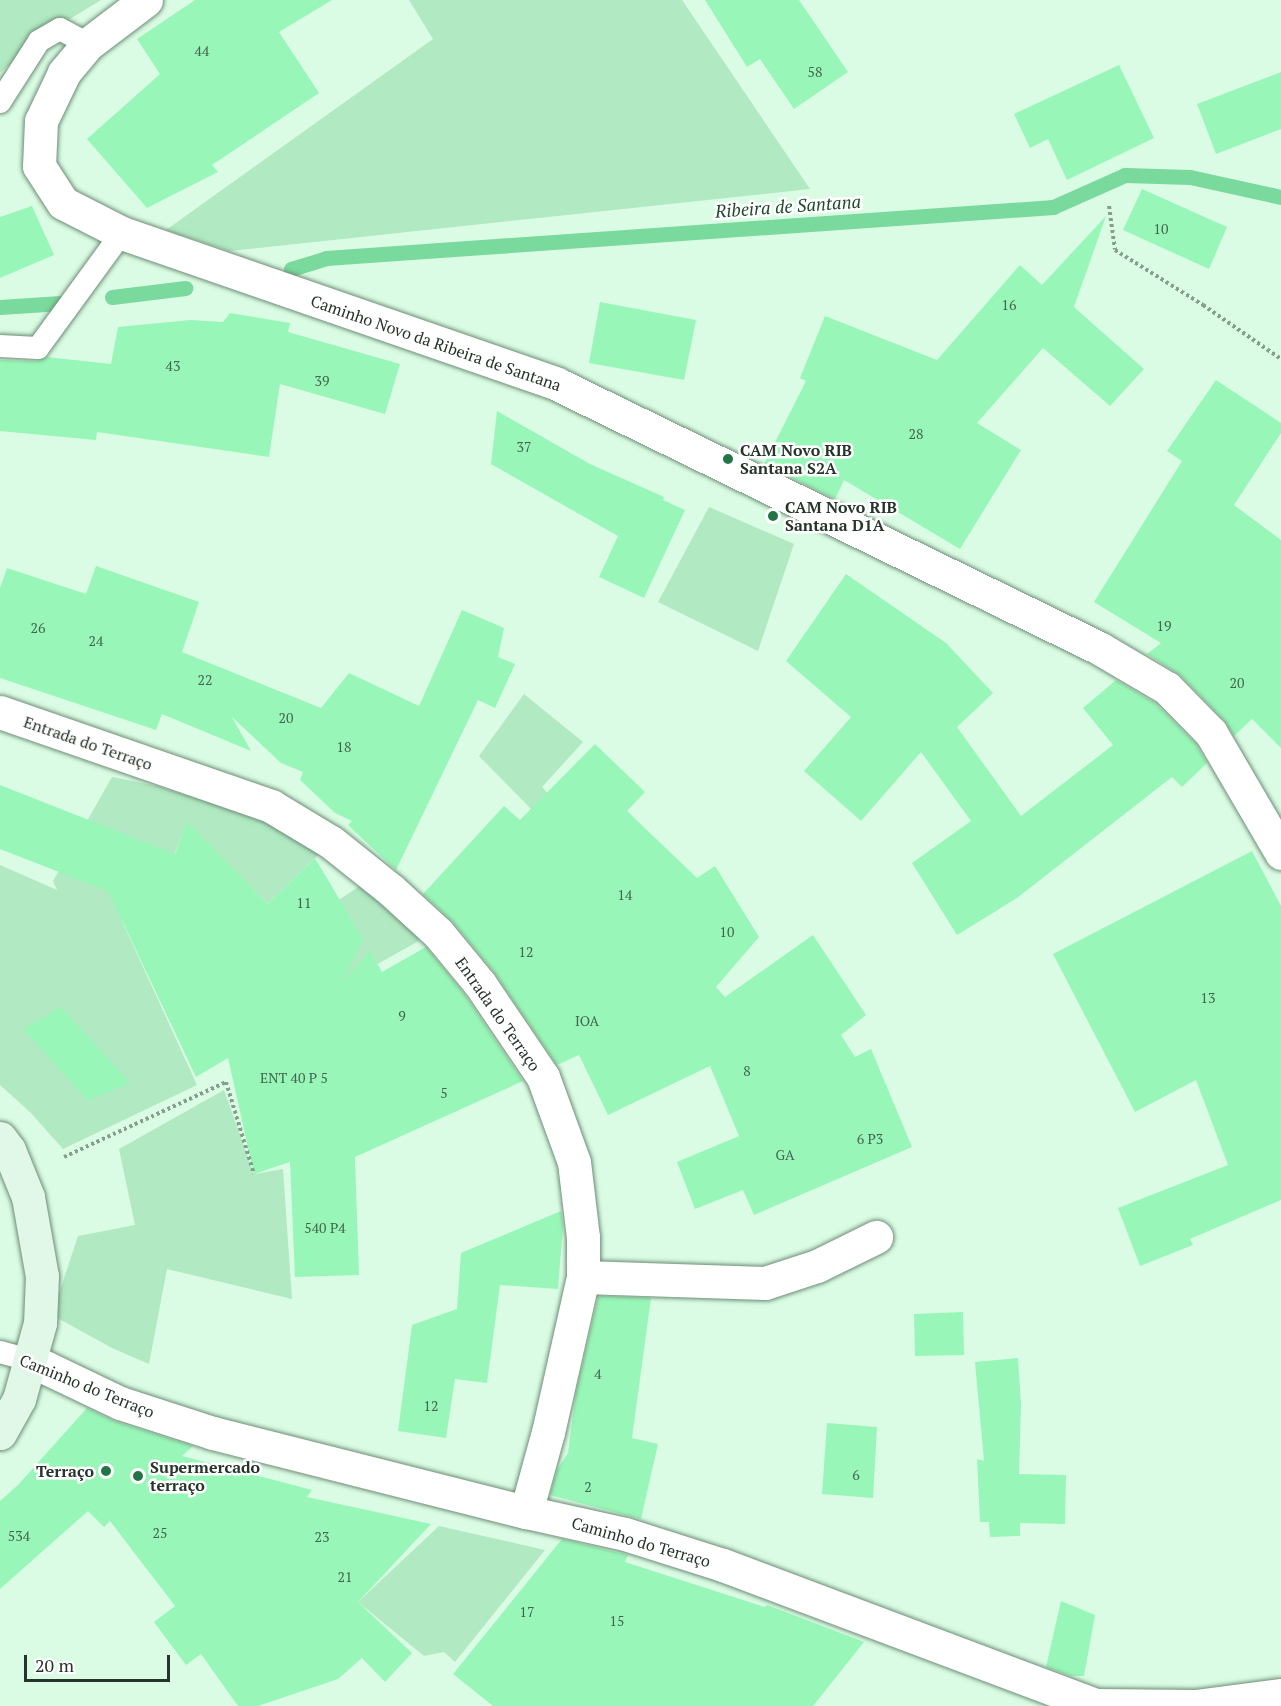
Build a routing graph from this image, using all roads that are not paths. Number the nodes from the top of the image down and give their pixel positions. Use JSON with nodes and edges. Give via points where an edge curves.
{"nodes":[{"id":1,"x":146,"y":0,"type":"edge"},
{"id":2,"x":88,"y":44,"type":"junction"},
{"id":3,"x":0,"y":102,"type":"edge"},
{"id":4,"x":122,"y":233,"type":"junction"},
{"id":5,"x":0,"y":346,"type":"edge"},
{"id":6,"x":0,"y":712,"type":"edge"},
{"id":7,"x":1281,"y":853,"type":"edge"},
{"id":8,"x":0,"y":1138,"type":"edge"},
{"id":9,"x":876,"y":1237,"type":"dead end"},
{"id":10,"x":583,"y":1277,"type":"junction"},
{"id":11,"x":15,"y":1356,"type":"edge"},
{"id":12,"x":0,"y":1433,"type":"edge"},
{"id":13,"x":526,"y":1512,"type":"junction"},
{"id":14,"x":1281,"y":1695,"type":"edge"}],
"edges":[{"from":1,"to":2,"type":"street","name":"Caminho Novo da Ribeira de Santana"},
{"from":2,"to":3,"type":"lane","via":[[60,29],[39,41]]},
{"from":2,"to":4,"type":"street","name":"Caminho Novo da Ribeira de Santana","via":[[64,73],[41,121],[39,166],[63,203]]},
{"from":4,"to":5,"type":"lane","via":[[38,348]]},
{"from":4,"to":7,"type":"street","name":"Caminho Novo da Ribeira de Santana","via":[[557,384],[1099,648],[1167,688],[1211,733]]},
{"from":6,"to":10,"type":"street","name":"Entrada do Terraço","via":[[270,806],[331,842],[438,933],[480,984],[543,1077],[574,1162],[583,1237]]},
{"from":8,"to":11,"type":"main road","via":[[28,1197],[42,1276],[40,1323]]},
{"from":9,"to":10,"type":"street","via":[[817,1266],[765,1283]]},
{"from":10,"to":13,"type":"street","name":"Entrada do Terraço"},
{"from":11,"to":12,"type":"main road","via":[[19,1399]]},
{"from":11,"to":13,"type":"street","name":"Caminho do Terraço","via":[[120,1403],[213,1433]]},
{"from":13,"to":14,"type":"street","name":"Caminho do Terraço","via":[[625,1534],[723,1565],[1095,1705],[1195,1706]]}]}
